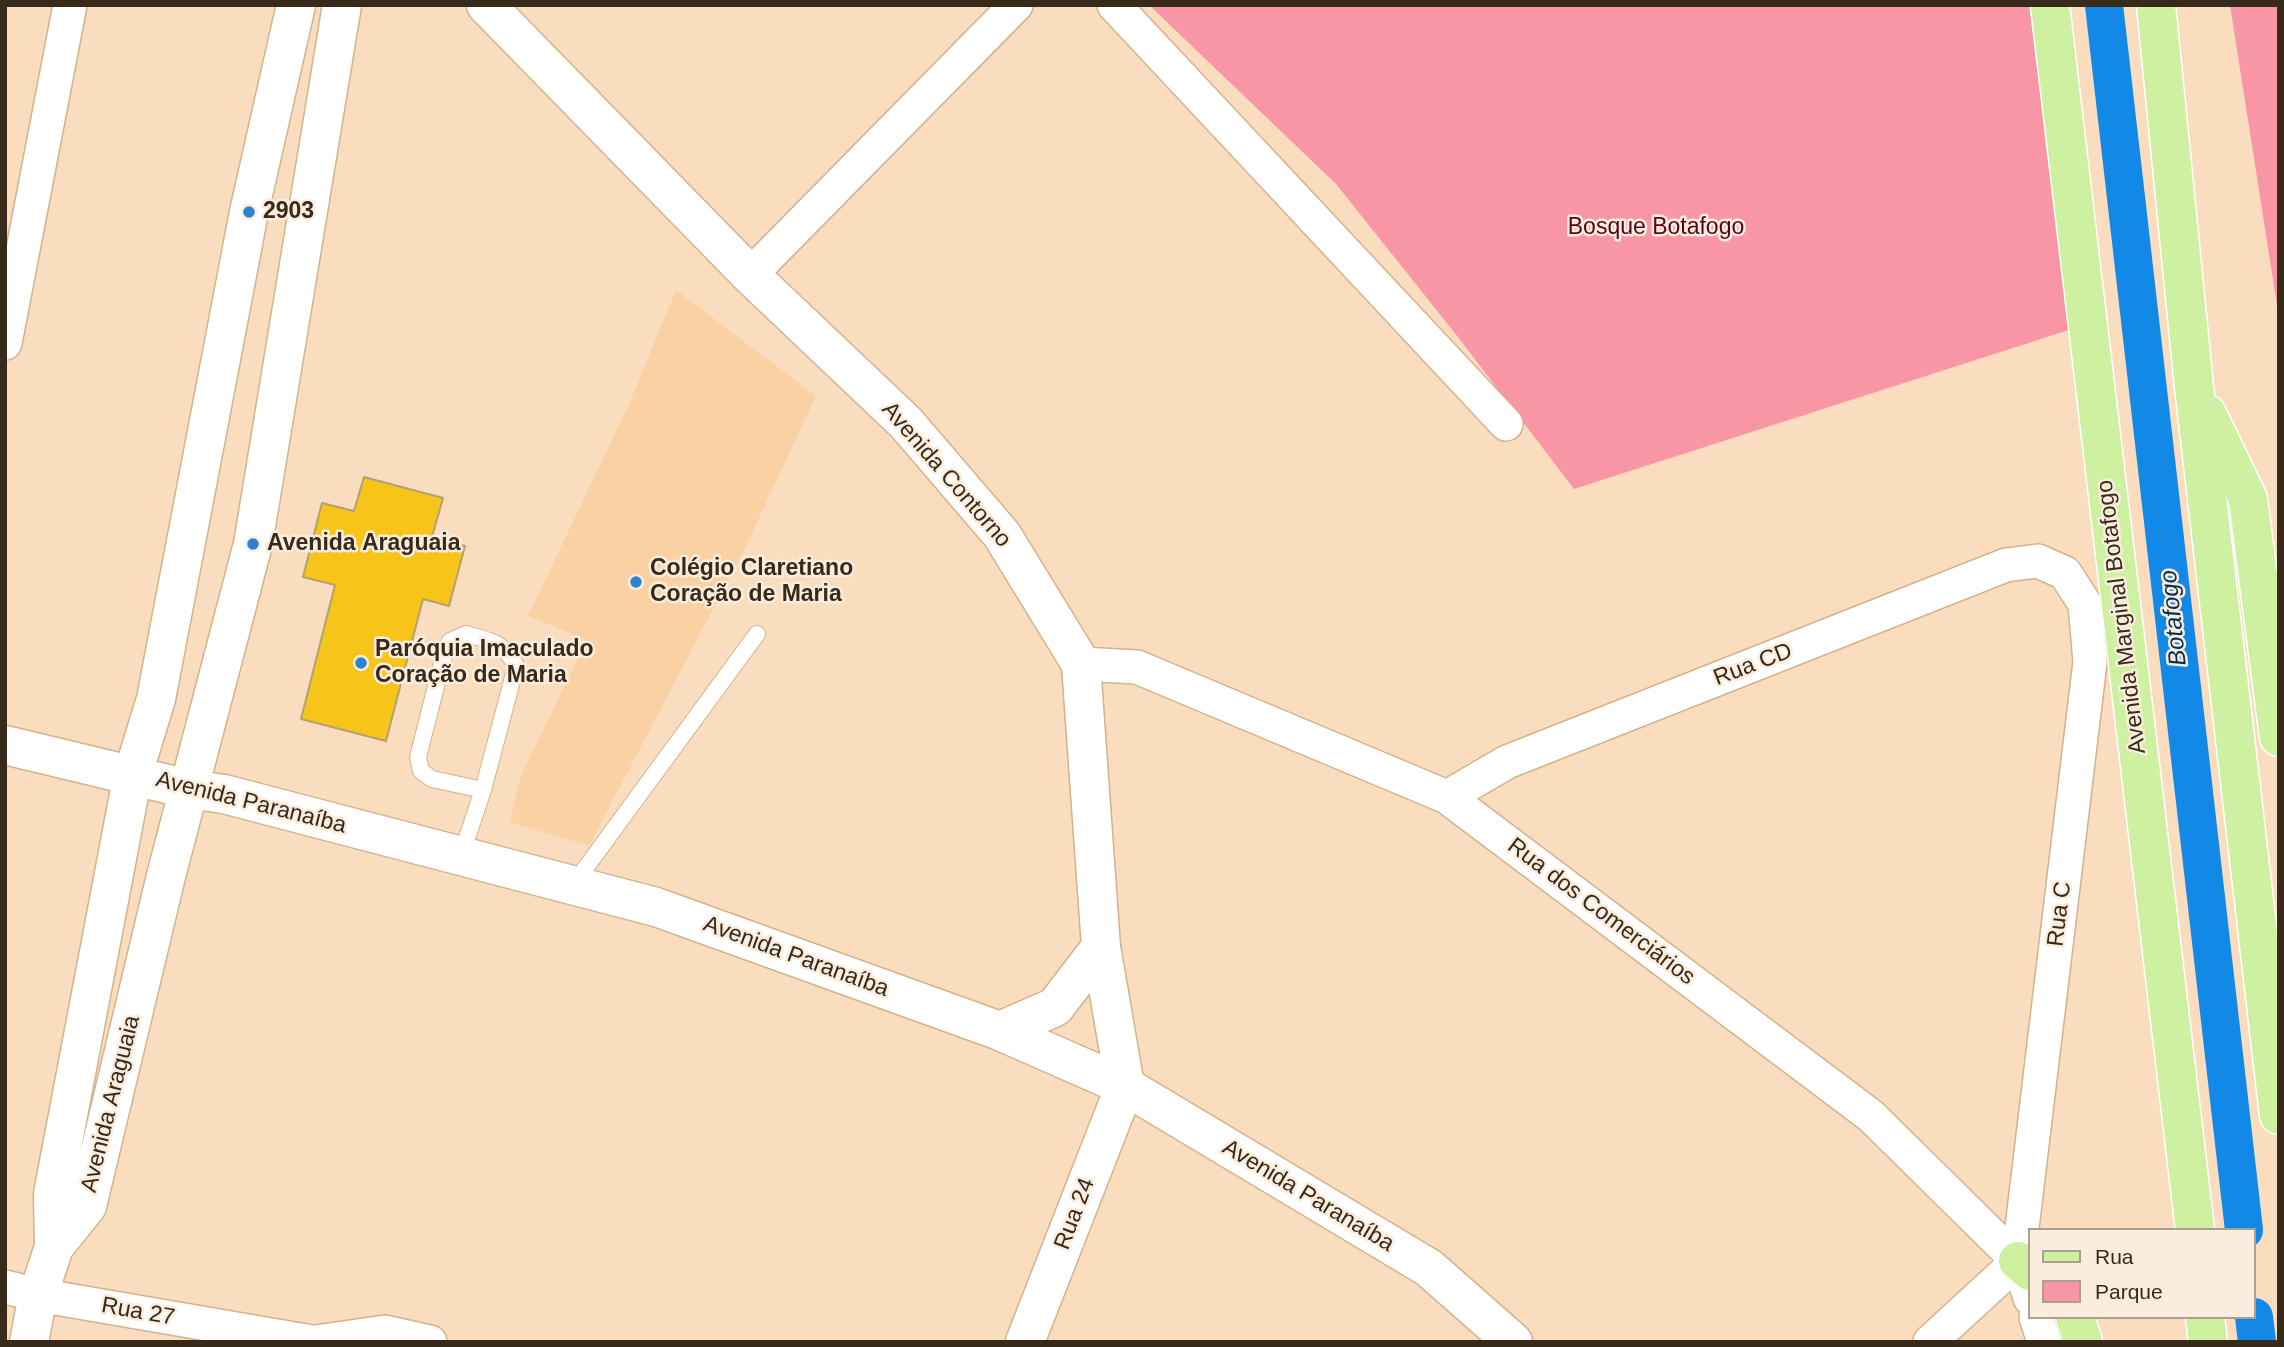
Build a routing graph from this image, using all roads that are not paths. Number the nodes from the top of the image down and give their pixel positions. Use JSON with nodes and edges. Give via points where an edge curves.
{"nodes":[{"id":1,"x":70,"y":5,"type":"edge"},
{"id":2,"x":296,"y":5,"type":"edge"},
{"id":3,"x":342,"y":5,"type":"edge"},
{"id":4,"x":486,"y":5,"type":"edge"},
{"id":5,"x":1016,"y":5,"type":"edge"},
{"id":6,"x":1114,"y":5,"type":"edge"},
{"id":7,"x":2050,"y":5,"type":"edge"},
{"id":8,"x":2156,"y":5,"type":"edge"},
{"id":9,"x":750,"y":275,"type":"junction"},
{"id":10,"x":5,"y":343,"type":"edge"},
{"id":11,"x":2194,"y":387,"type":"junction"},
{"id":12,"x":1506,"y":424,"type":"dead end"},
{"id":13,"x":2065,"y":573,"type":"joint"},
{"id":14,"x":757,"y":634,"type":"dead end"},
{"id":15,"x":1081,"y":664,"type":"junction"},
{"id":16,"x":2279,"y":737,"type":"edge"},
{"id":17,"x":5,"y":745,"type":"edge"},
{"id":18,"x":133,"y":774,"type":"junction"},
{"id":19,"x":188,"y":789,"type":"junction"},
{"id":20,"x":483,"y":790,"type":"junction"},
{"id":21,"x":1447,"y":797,"type":"junction"},
{"id":22,"x":461,"y":856,"type":"junction"},
{"id":23,"x":573,"y":885,"type":"junction"},
{"id":24,"x":1101,"y":947,"type":"junction"},
{"id":25,"x":1000,"y":1031,"type":"junction"},
{"id":26,"x":1125,"y":1086,"type":"junction"},
{"id":27,"x":2279,"y":1115,"type":"edge"},
{"id":28,"x":2028,"y":1228,"type":"edge"},
{"id":29,"x":2195,"y":1228,"type":"edge"},
{"id":30,"x":2028,"y":1229,"type":"edge"},
{"id":31,"x":54,"y":1247,"type":"junction"},
{"id":32,"x":2024,"y":1266,"type":"edge"},
{"id":33,"x":2028,"y":1287,"type":"edge"},
{"id":34,"x":22,"y":1291,"type":"edge"},
{"id":35,"x":2037,"y":1319,"type":"edge"},
{"id":36,"x":2076,"y":1319,"type":"edge"},
{"id":37,"x":2205,"y":1319,"type":"edge"},
{"id":38,"x":29,"y":1342,"type":"edge"},
{"id":39,"x":314,"y":1342,"type":"edge"},
{"id":40,"x":430,"y":1342,"type":"edge"},
{"id":41,"x":1025,"y":1342,"type":"edge"},
{"id":42,"x":1513,"y":1342,"type":"edge"},
{"id":43,"x":1930,"y":1342,"type":"edge"},
{"id":44,"x":2044,"y":1342,"type":"edge"},
{"id":45,"x":2083,"y":1342,"type":"edge"},
{"id":46,"x":2208,"y":1342,"type":"edge"}],
"edges":[{"from":1,"to":10,"type":"street"},
{"from":2,"to":18,"type":"main road","name":"Avenida Araguaia","via":[[249,212],[156,699]]},
{"from":3,"to":19,"type":"main road","name":"Avenida Araguaia","via":[[253,544]]},
{"from":4,"to":9,"type":"main road","name":"Avenida Contorno"},
{"from":5,"to":9,"type":"street"},
{"from":6,"to":12,"type":"street"},
{"from":7,"to":29,"type":"main road","name":"Avenida Marginal Botafogo"},
{"from":8,"to":11,"type":"main road"},
{"from":9,"to":15,"type":"main road","name":"Avenida Contorno","via":[[906,423],[1002,535]]},
{"from":11,"to":16,"type":"main road","via":[[2248,499]]},
{"from":11,"to":27,"type":"main road"},
{"from":13,"to":21,"type":"street","name":"Rua CD","via":[[2038,561],[2006,565],[1507,762]]},
{"from":13,"to":28,"type":"street","name":"Rua C","via":[[2085,604],[2090,662]]},
{"from":14,"to":23,"type":"lane"},
{"from":15,"to":21,"type":"street","name":"Rua dos Comerciários","via":[[1137,667]]},
{"from":15,"to":24,"type":"main road","name":"Avenida Contorno"},
{"from":17,"to":18,"type":"main road","name":"Avenida Paranaíba"},
{"from":18,"to":19,"type":"main road","name":"Avenida Paranaíba"},
{"from":18,"to":31,"type":"main road","name":"Avenida Araguaia","via":[[53,1194]]},
{"from":19,"to":22,"type":"main road","name":"Avenida Paranaíba","via":[[224,794]]},
{"from":19,"to":31,"type":"main road","name":"Avenida Araguaia","via":[[87,1206]]},
{"from":20,"to":20,"type":"lane","via":[[516,666],[509,652],[495,642],[466,634],[450,641],[444,654],[418,757],[421,771],[432,779]]},
{"from":20,"to":22,"type":"lane"},
{"from":21,"to":32,"type":"street","name":"Rua dos Comerciários","via":[[1871,1116]]},
{"from":22,"to":23,"type":"main road","name":"Avenida Paranaíba"},
{"from":23,"to":25,"type":"main road","name":"Avenida Paranaíba","via":[[656,907]]},
{"from":24,"to":25,"type":"main road","via":[[1055,1007]]},
{"from":24,"to":26,"type":"main road","name":"Avenida Contorno"},
{"from":25,"to":26,"type":"main road","name":"Avenida Paranaíba"},
{"from":26,"to":41,"type":"main road","name":"Rua 24"},
{"from":26,"to":42,"type":"main road","name":"Avenida Paranaíba","via":[[1429,1268]]},
{"from":30,"to":32,"type":"street","name":"Rua C"},
{"from":31,"to":34,"type":"main road","name":"Avenida Araguaia"},
{"from":32,"to":33,"type":"street","name":"Rua dos Comerciários"},
{"from":32,"to":43,"type":"street"},
{"from":34,"to":38,"type":"main road","name":"Avenida Araguaia"},
{"from":34,"to":39,"type":"street","name":"Rua 27"},
{"from":35,"to":44,"type":"street"},
{"from":36,"to":45,"type":"main road"},
{"from":37,"to":46,"type":"main road"},
{"from":39,"to":40,"type":"street","name":"Rua 27","via":[[385,1332]]}]}
